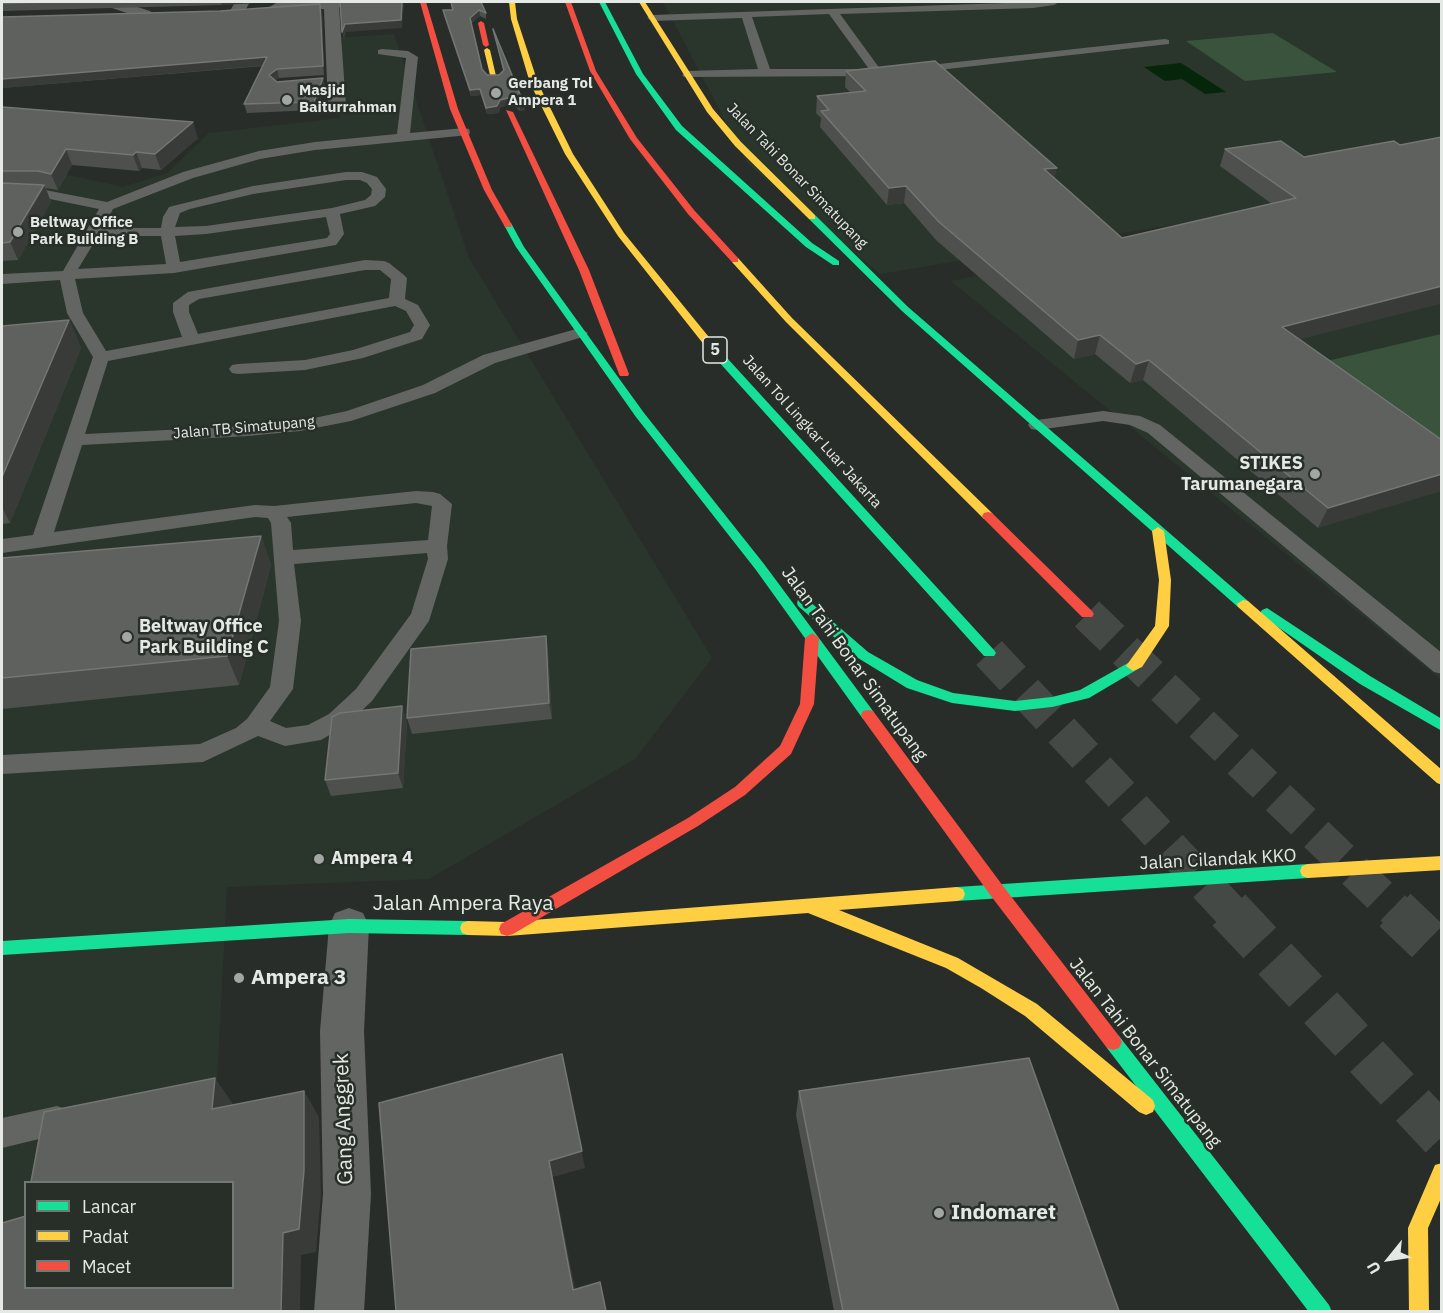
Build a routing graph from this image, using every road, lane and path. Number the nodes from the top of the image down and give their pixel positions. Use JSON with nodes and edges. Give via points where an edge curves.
{"nodes":[{"id":1,"x":350,"y":2,"type":"edge"},
{"id":2,"x":423,"y":2,"type":"edge"},
{"id":3,"x":512,"y":2,"type":"edge"},
{"id":4,"x":568,"y":2,"type":"edge"},
{"id":5,"x":602,"y":2,"type":"edge"},
{"id":6,"x":642,"y":2,"type":"edge"},
{"id":7,"x":1054,"y":2,"type":"edge"},
{"id":8,"x":331,"y":3,"type":"junction"},
{"id":9,"x":240,"y":6,"type":"edge"},
{"id":10,"x":104,"y":8,"type":"edge"},
{"id":11,"x":832,"y":11,"type":"junction"},
{"id":12,"x":222,"y":12,"type":"edge"},
{"id":13,"x":151,"y":14,"type":"edge"},
{"id":14,"x":746,"y":15,"type":"junction"},
{"id":15,"x":480,"y":16,"type":"edge"},
{"id":16,"x":652,"y":18,"type":"junction"},
{"id":17,"x":1165,"y":42,"type":"dead end"},
{"id":18,"x":382,"y":52,"type":"dead end"},
{"id":19,"x":765,"y":72,"type":"junction"},
{"id":20,"x":889,"y":72,"type":"junction"},
{"id":21,"x":494,"y":75,"type":"edge"},
{"id":22,"x":688,"y":75,"type":"junction"},
{"id":23,"x":337,"y":106,"type":"dead end"},
{"id":24,"x":509,"y":112,"type":"edge"},
{"id":25,"x":464,"y":132,"type":"junction"},
{"id":26,"x":403,"y":137,"type":"junction"},
{"id":27,"x":248,"y":175,"type":"junction"},
{"id":28,"x":2,"y":193,"type":"edge"},
{"id":29,"x":108,"y":206,"type":"junction"},
{"id":30,"x":332,"y":212,"type":"junction"},
{"id":31,"x":93,"y":232,"type":"junction"},
{"id":32,"x":167,"y":232,"type":"junction"},
{"id":33,"x":174,"y":268,"type":"junction"},
{"id":34,"x":67,"y":276,"type":"junction"},
{"id":35,"x":2,"y":279,"type":"edge"},
{"id":36,"x":397,"y":301,"type":"junction"},
{"id":37,"x":905,"y":309,"type":"junction"},
{"id":38,"x":580,"y":333,"type":"junction"},
{"id":39,"x":192,"y":341,"type":"junction"},
{"id":40,"x":101,"y":357,"type":"junction"},
{"id":41,"x":238,"y":369,"type":"dead end"},
{"id":42,"x":640,"y":415,"type":"junction"},
{"id":43,"x":1037,"y":425,"type":"junction"},
{"id":44,"x":74,"y":440,"type":"junction"},
{"id":45,"x":274,"y":512,"type":"junction"},
{"id":46,"x":1158,"y":531,"type":"junction"},
{"id":47,"x":41,"y":541,"type":"junction"},
{"id":48,"x":2,"y":546,"type":"edge"},
{"id":49,"x":437,"y":546,"type":"junction"},
{"id":50,"x":283,"y":558,"type":"junction"},
{"id":51,"x":760,"y":567,"type":"junction"},
{"id":52,"x":1206,"y":572,"type":"junction"},
{"id":53,"x":1087,"y":614,"type":"tunnel mouth"},
{"id":54,"x":812,"y":638,"type":"junction"},
{"id":55,"x":990,"y":653,"type":"tunnel mouth"},
{"id":56,"x":1442,"y":666,"type":"edge"},
{"id":57,"x":255,"y":725,"type":"junction"},
{"id":58,"x":1442,"y":726,"type":"edge"},
{"id":59,"x":2,"y":765,"type":"edge"},
{"id":60,"x":1442,"y":779,"type":"edge"},
{"id":61,"x":1442,"y":863,"type":"edge"},
{"id":62,"x":997,"y":891,"type":"junction"},
{"id":63,"x":810,"y":906,"type":"junction"},
{"id":64,"x":349,"y":926,"type":"junction"},
{"id":65,"x":507,"y":929,"type":"junction"},
{"id":66,"x":2,"y":948,"type":"edge"},
{"id":67,"x":57,"y":1121,"type":"edge"},
{"id":68,"x":2,"y":1133,"type":"edge"},
{"id":69,"x":1195,"y":1148,"type":"junction"},
{"id":70,"x":1442,"y":1172,"type":"edge"},
{"id":71,"x":1306,"y":1306,"type":"edge"},
{"id":72,"x":339,"y":1311,"type":"edge"},
{"id":73,"x":1419,"y":1311,"type":"edge"}],
"edges":[{"from":1,"to":8,"type":"street"},
{"from":2,"to":25,"type":"main road","name":"Jalan Tahi Bonar Simatupang"},
{"from":3,"to":55,"type":"main road","name":"Jalan Tol Lingkar Luar Jakarta","number":"5","via":[[534,82],[569,154],[621,234],[709,344]]},
{"from":4,"to":53,"type":"main road","via":[[593,71],[634,139],[691,212],[796,328]]},
{"from":5,"to":37,"type":"main road","via":[[640,74],[665,111],[697,146],[809,245]]},
{"from":6,"to":16,"type":"main road","name":"Jalan Tahi Bonar Simatupang"},
{"from":7,"to":11,"type":"lane"},
{"from":8,"to":9,"type":"street"},
{"from":8,"to":23,"type":"street","via":[[330,80]]},
{"from":9,"to":12,"type":"street"},
{"from":10,"to":13,"type":"street"},
{"from":11,"to":14,"type":"lane"},
{"from":11,"to":20,"type":"lane"},
{"from":14,"to":16,"type":"lane"},
{"from":14,"to":19,"type":"lane"},
{"from":15,"to":21,"type":"main road"},
{"from":16,"to":22,"type":"main road","name":"Jalan Tahi Bonar Simatupang"},
{"from":17,"to":20,"type":"lane"},
{"from":18,"to":26,"type":"lane","via":[[412,57]]},
{"from":19,"to":20,"type":"lane"},
{"from":19,"to":22,"type":"lane"},
{"from":22,"to":37,"type":"main road","name":"Jalan Tahi Bonar Simatupang","via":[[738,144]]},
{"from":24,"to":42,"type":"main road","via":[[584,270]]},
{"from":25,"to":26,"type":"lane"},
{"from":25,"to":38,"type":"main road","name":"Jalan Tahi Bonar Simatupang","via":[[488,190],[520,248]]},
{"from":26,"to":27,"type":"lane","via":[[315,146]]},
{"from":27,"to":29,"type":"lane","via":[[188,175]]},
{"from":27,"to":30,"type":"lane","via":[[362,176],[379,189],[378,197],[370,203]]},
{"from":27,"to":32,"type":"lane","via":[[202,201],[174,210]]},
{"from":28,"to":29,"type":"lane","via":[[45,194]]},
{"from":29,"to":31,"type":"lane"},
{"from":30,"to":32,"type":"lane"},
{"from":30,"to":33,"type":"lane","via":[[337,234],[331,242]]},
{"from":31,"to":32,"type":"lane"},
{"from":31,"to":34,"type":"lane"},
{"from":32,"to":33,"type":"lane"},
{"from":33,"to":34,"type":"lane"},
{"from":34,"to":35,"type":"lane"},
{"from":34,"to":40,"type":"lane","via":[[75,313]]},
{"from":36,"to":39,"type":"lane"},
{"from":36,"to":39,"type":"lane","via":[[399,278],[384,266],[365,265],[219,289],[194,295],[182,303],[181,312]]},
{"from":36,"to":41,"type":"lane","via":[[412,308],[422,325],[416,335],[305,365]]},
{"from":37,"to":43,"type":"main road","name":"Jalan Tahi Bonar Simatupang"},
{"from":38,"to":42,"type":"main road","name":"Jalan Tahi Bonar Simatupang"},
{"from":38,"to":44,"type":"lane","name":"Jalan TB Simatupang","via":[[489,359],[429,389],[351,416],[258,430]]},
{"from":39,"to":40,"type":"lane"},
{"from":40,"to":44,"type":"lane"},
{"from":42,"to":51,"type":"main road","name":"Jalan Tahi Bonar Simatupang"},
{"from":43,"to":46,"type":"main road","name":"Jalan Tahi Bonar Simatupang"},
{"from":43,"to":56,"type":"lane","via":[[1104,416],[1134,420],[1154,429]]},
{"from":44,"to":47,"type":"lane"},
{"from":45,"to":47,"type":"lane"},
{"from":45,"to":49,"type":"lane","via":[[433,498],[442,504]]},
{"from":45,"to":50,"type":"lane","via":[[281,523]]},
{"from":46,"to":51,"type":"main road","via":[[1165,580],[1162,626],[1137,664],[1084,694],[1015,706],[952,698],[912,684],[863,655]]},
{"from":46,"to":52,"type":"main road","name":"Jalan Tahi Bonar Simatupang"},
{"from":47,"to":48,"type":"lane"},
{"from":49,"to":50,"type":"lane"},
{"from":49,"to":57,"type":"lane","via":[[438,559],[421,616],[364,695],[337,720],[313,734],[285,736]]},
{"from":50,"to":57,"type":"lane","via":[[290,621],[281,689]]},
{"from":51,"to":54,"type":"main road","name":"Jalan Tahi Bonar Simatupang"},
{"from":52,"to":58,"type":"main road","via":[[1365,680]]},
{"from":52,"to":60,"type":"main road","name":"Jalan Tahi Bonar Simatupang"},
{"from":54,"to":62,"type":"main road","name":"Jalan Tahi Bonar Simatupang"},
{"from":54,"to":65,"type":"main road","via":[[807,704],[786,750],[740,790],[693,822]]},
{"from":57,"to":59,"type":"lane","via":[[203,753]]},
{"from":61,"to":62,"type":"main road","name":"Jalan Cilandak KKO"},
{"from":62,"to":63,"type":"main road","name":"Jalan Ampera Raya"},
{"from":62,"to":69,"type":"main road","name":"Jalan Tahi Bonar Simatupang"},
{"from":63,"to":65,"type":"main road","name":"Jalan Ampera Raya"},
{"from":63,"to":69,"type":"main road","via":[[952,963],[987,982],[1031,1010]]},
{"from":64,"to":65,"type":"main road","name":"Jalan Ampera Raya"},
{"from":64,"to":66,"type":"main road","name":"Jalan Ampera Raya"},
{"from":64,"to":72,"type":"street","name":"Gang Anggrek","via":[[342,1031],[347,1194]]},
{"from":67,"to":68,"type":"lane"},
{"from":69,"to":71,"type":"main road","name":"Jalan Tahi Bonar Simatupang"},
{"from":70,"to":73,"type":"main road","via":[[1418,1228]]}]}
